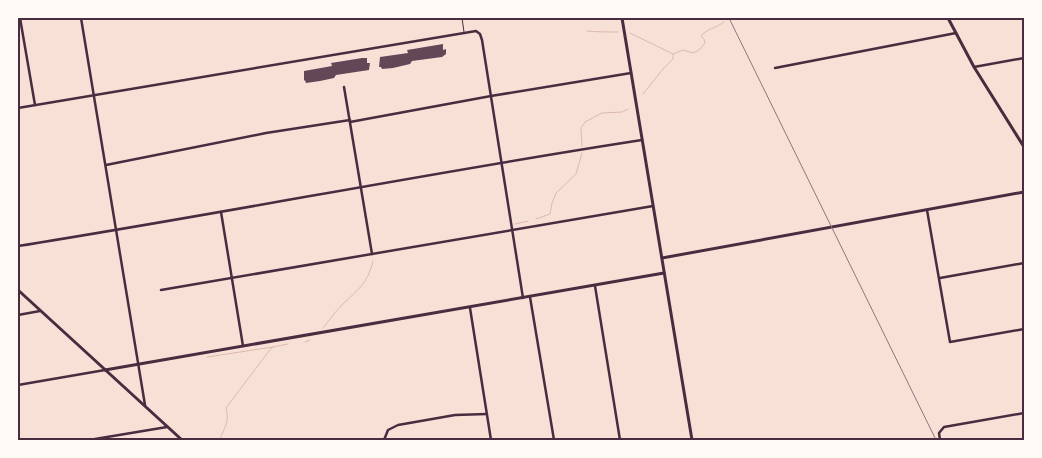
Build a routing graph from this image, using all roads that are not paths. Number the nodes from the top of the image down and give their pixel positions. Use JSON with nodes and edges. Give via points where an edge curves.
{"nodes":[{"id":1,"x":20,"y":18,"type":"edge"},
{"id":2,"x":81,"y":18,"type":"edge"},
{"id":3,"x":462,"y":18,"type":"edge"},
{"id":4,"x":622,"y":18,"type":"edge"},
{"id":5,"x":948,"y":18,"type":"edge"},
{"id":6,"x":464,"y":32,"type":"junction"},
{"id":7,"x":956,"y":33,"type":"junction"},
{"id":8,"x":1024,"y":58,"type":"edge"},
{"id":9,"x":974,"y":67,"type":"junction"},
{"id":10,"x":775,"y":68,"type":"dead end"},
{"id":11,"x":631,"y":73,"type":"junction"},
{"id":12,"x":344,"y":87,"type":"dead end"},
{"id":13,"x":94,"y":96,"type":"junction"},
{"id":14,"x":491,"y":96,"type":"junction"},
{"id":15,"x":35,"y":105,"type":"junction"},
{"id":16,"x":18,"y":108,"type":"edge"},
{"id":17,"x":350,"y":121,"type":"junction"},
{"id":18,"x":642,"y":140,"type":"junction"},
{"id":19,"x":1024,"y":147,"type":"edge"},
{"id":20,"x":502,"y":163,"type":"junction"},
{"id":21,"x":106,"y":165,"type":"junction"},
{"id":22,"x":361,"y":187,"type":"junction"},
{"id":23,"x":1024,"y":192,"type":"edge"},
{"id":24,"x":653,"y":206,"type":"junction"},
{"id":25,"x":927,"y":210,"type":"junction"},
{"id":26,"x":221,"y":212,"type":"junction"},
{"id":27,"x":117,"y":230,"type":"junction"},
{"id":28,"x":512,"y":230,"type":"junction"},
{"id":29,"x":18,"y":246,"type":"edge"},
{"id":30,"x":372,"y":254,"type":"junction"},
{"id":31,"x":662,"y":258,"type":"junction"},
{"id":32,"x":1024,"y":263,"type":"edge"},
{"id":33,"x":664,"y":273,"type":"junction"},
{"id":34,"x":232,"y":278,"type":"junction"},
{"id":35,"x":939,"y":278,"type":"junction"},
{"id":36,"x":595,"y":286,"type":"junction"},
{"id":37,"x":18,"y":290,"type":"edge"},
{"id":38,"x":161,"y":290,"type":"dead end"},
{"id":39,"x":530,"y":297,"type":"junction"},
{"id":40,"x":523,"y":298,"type":"junction"},
{"id":41,"x":470,"y":308,"type":"junction"},
{"id":42,"x":40,"y":311,"type":"junction"},
{"id":43,"x":18,"y":315,"type":"edge"},
{"id":44,"x":1024,"y":329,"type":"edge"},
{"id":45,"x":243,"y":346,"type":"junction"},
{"id":46,"x":138,"y":364,"type":"junction"},
{"id":47,"x":105,"y":370,"type":"junction"},
{"id":48,"x":18,"y":385,"type":"edge"},
{"id":49,"x":145,"y":406,"type":"junction"},
{"id":50,"x":1024,"y":413,"type":"edge"},
{"id":51,"x":487,"y":414,"type":"junction"},
{"id":52,"x":167,"y":427,"type":"junction"},
{"id":53,"x":89,"y":440,"type":"edge"},
{"id":54,"x":182,"y":440,"type":"edge"},
{"id":55,"x":384,"y":440,"type":"edge"},
{"id":56,"x":491,"y":440,"type":"edge"},
{"id":57,"x":554,"y":440,"type":"edge"},
{"id":58,"x":620,"y":440,"type":"edge"},
{"id":59,"x":692,"y":440,"type":"edge"},
{"id":60,"x":940,"y":440,"type":"edge"}],
"edges":[{"from":1,"to":15,"type":"street"},
{"from":2,"to":13,"type":"street"},
{"from":3,"to":6,"type":"lane"},
{"from":4,"to":11,"type":"street"},
{"from":5,"to":7,"type":"street"},
{"from":6,"to":13,"type":"street"},
{"from":6,"to":14,"type":"street","via":[[474,30],[482,40]]},
{"from":7,"to":9,"type":"street"},
{"from":7,"to":10,"type":"street"},
{"from":8,"to":9,"type":"street"},
{"from":9,"to":19,"type":"street"},
{"from":11,"to":14,"type":"street"},
{"from":11,"to":18,"type":"street"},
{"from":12,"to":17,"type":"street"},
{"from":13,"to":15,"type":"street"},
{"from":13,"to":21,"type":"street"},
{"from":14,"to":17,"type":"street"},
{"from":14,"to":20,"type":"street"},
{"from":15,"to":16,"type":"street"},
{"from":17,"to":21,"type":"street","via":[[266,133]]},
{"from":17,"to":22,"type":"street"},
{"from":18,"to":20,"type":"street"},
{"from":18,"to":24,"type":"street"},
{"from":20,"to":22,"type":"street"},
{"from":20,"to":28,"type":"street"},
{"from":21,"to":27,"type":"street"},
{"from":22,"to":26,"type":"street"},
{"from":22,"to":30,"type":"street"},
{"from":23,"to":25,"type":"street"},
{"from":24,"to":28,"type":"street"},
{"from":24,"to":31,"type":"street"},
{"from":25,"to":31,"type":"street"},
{"from":25,"to":35,"type":"street"},
{"from":26,"to":27,"type":"street"},
{"from":26,"to":34,"type":"street"},
{"from":27,"to":29,"type":"street"},
{"from":27,"to":46,"type":"street"},
{"from":28,"to":30,"type":"street"},
{"from":28,"to":40,"type":"street"},
{"from":30,"to":34,"type":"street"},
{"from":31,"to":33,"type":"street"},
{"from":32,"to":35,"type":"street"},
{"from":33,"to":36,"type":"street"},
{"from":33,"to":59,"type":"street"},
{"from":34,"to":38,"type":"street"},
{"from":34,"to":45,"type":"street"},
{"from":35,"to":44,"type":"street","via":[[950,342]]},
{"from":36,"to":39,"type":"street"},
{"from":36,"to":58,"type":"street"},
{"from":37,"to":42,"type":"street"},
{"from":39,"to":40,"type":"street"},
{"from":39,"to":57,"type":"street"},
{"from":40,"to":41,"type":"street"},
{"from":41,"to":45,"type":"street"},
{"from":41,"to":51,"type":"street"},
{"from":42,"to":43,"type":"street"},
{"from":42,"to":47,"type":"street"},
{"from":45,"to":46,"type":"street"},
{"from":46,"to":47,"type":"street"},
{"from":46,"to":49,"type":"street"},
{"from":47,"to":48,"type":"street"},
{"from":47,"to":49,"type":"street"},
{"from":49,"to":52,"type":"street"},
{"from":50,"to":60,"type":"street","via":[[946,426],[940,431]]},
{"from":51,"to":55,"type":"street","via":[[455,415],[398,425],[387,432]]},
{"from":51,"to":56,"type":"street"},
{"from":52,"to":53,"type":"street"},
{"from":52,"to":54,"type":"street"}]}
